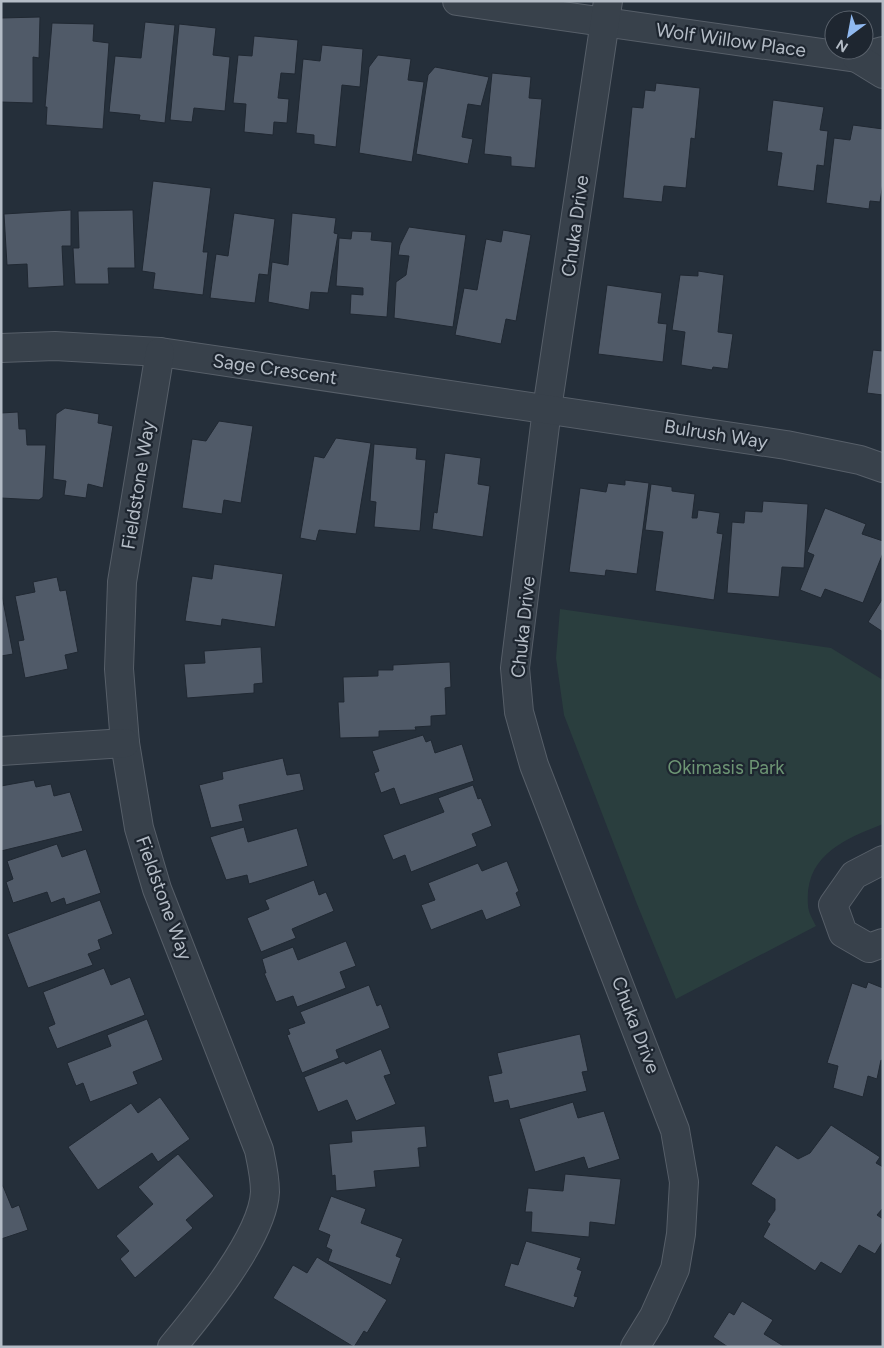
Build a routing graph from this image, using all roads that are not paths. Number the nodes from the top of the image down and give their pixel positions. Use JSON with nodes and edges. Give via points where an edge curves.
{"nodes":[{"id":1,"x":457,"y":1,"type":"edge"},
{"id":2,"x":606,"y":12,"type":"edge"},
{"id":3,"x":824,"y":47,"type":"edge"},
{"id":4,"x":874,"y":60,"type":"edge"},
{"id":5,"x":883,"y":74,"type":"edge"},
{"id":6,"x":1,"y":348,"type":"edge"},
{"id":7,"x":160,"y":352,"type":"junction"},
{"id":8,"x":548,"y":408,"type":"junction"},
{"id":9,"x":883,"y":468,"type":"edge"},
{"id":10,"x":125,"y":743,"type":"junction"},
{"id":11,"x":1,"y":750,"type":"edge"},
{"id":12,"x":883,"y":860,"type":"edge"},
{"id":13,"x":883,"y":943,"type":"edge"},
{"id":14,"x":172,"y":1347,"type":"edge"},
{"id":15,"x":635,"y":1347,"type":"edge"}],
"edges":[{"from":1,"to":2,"type":"street"},
{"from":2,"to":3,"type":"street","name":"Wolf Willow Place"},
{"from":2,"to":8,"type":"street","name":"Chuka Drive"},
{"from":4,"to":5,"type":"street","name":"Wolf Willow Place"},
{"from":6,"to":7,"type":"street","name":"Sage Crescent","via":[[55,346]]},
{"from":7,"to":8,"type":"street","name":"Sage Crescent"},
{"from":7,"to":10,"type":"street","name":"Fieldstone Way","via":[[122,582],[119,669]]},
{"from":8,"to":9,"type":"street","name":"Bulrush Way","via":[[786,445]]},
{"from":8,"to":15,"type":"street","name":"Chuka Drive","via":[[515,668],[519,712],[534,765],[675,1130],[684,1182],[675,1269],[654,1316]]},
{"from":10,"to":11,"type":"street"},
{"from":10,"to":14,"type":"street","name":"Fieldstone Way","via":[[139,828],[157,889],[235,1085],[264,1170],[265,1194],[250,1237],[198,1316]]},
{"from":12,"to":13,"type":"street","via":[[854,874],[833,906],[843,933],[869,948]]}]}
